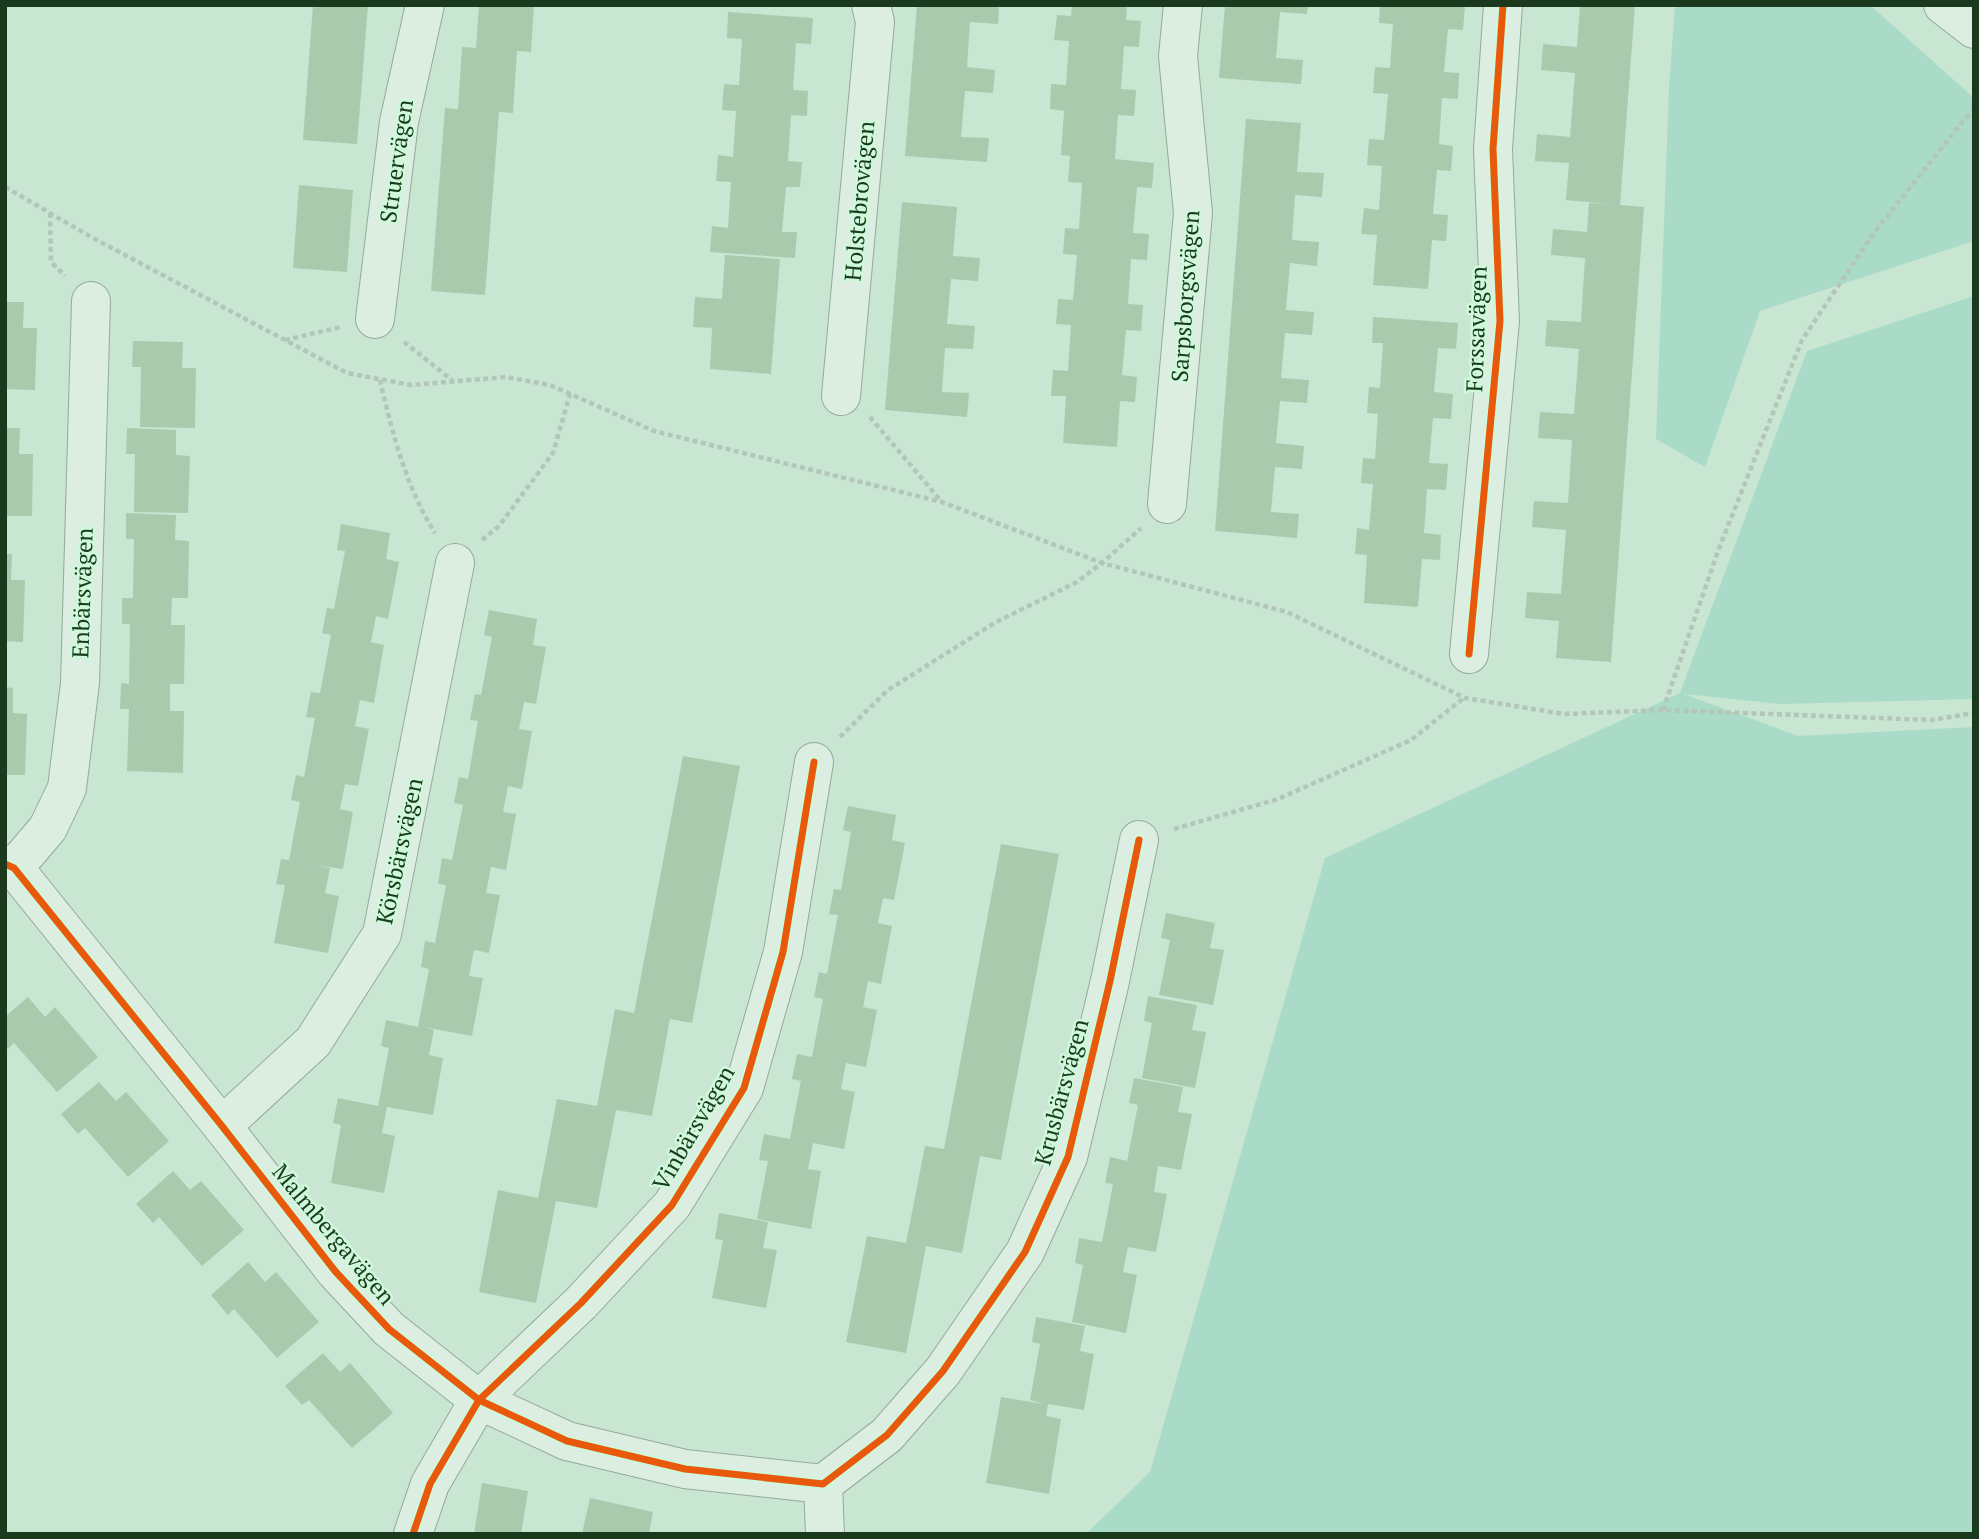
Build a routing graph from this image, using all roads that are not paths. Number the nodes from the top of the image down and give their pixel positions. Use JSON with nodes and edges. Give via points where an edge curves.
{"nodes":[{"id":1,"x":425,"y":5,"type":"edge"},
{"id":2,"x":871,"y":5,"type":"edge"},
{"id":3,"x":1183,"y":5,"type":"edge"},
{"id":4,"x":1503,"y":5,"type":"edge"},
{"id":5,"x":1943,"y":5,"type":"edge"},
{"id":6,"x":1974,"y":29,"type":"edge"},
{"id":7,"x":91,"y":301,"type":"road end"},
{"id":8,"x":375,"y":319,"type":"road end"},
{"id":9,"x":841,"y":396,"type":"road end"},
{"id":10,"x":1167,"y":504,"type":"road end"},
{"id":11,"x":455,"y":563,"type":"road end"},
{"id":12,"x":1469,"y":654,"type":"road end"},
{"id":13,"x":814,"y":762,"type":"road end"},
{"id":14,"x":1139,"y":839,"type":"road end"},
{"id":15,"x":10,"y":866,"type":"edge"},
{"id":16,"x":222,"y":1126,"type":"junction"},
{"id":17,"x":479,"y":1400,"type":"junction"},
{"id":18,"x":823,"y":1484,"type":"junction"},
{"id":19,"x":413,"y":1534,"type":"edge"},
{"id":20,"x":825,"y":1534,"type":"edge"}],
"edges":[{"from":1,"to":8,"type":"street","name":"Struervägen","via":[[399,121]]},
{"from":2,"to":9,"type":"street","name":"Holstebrovägen","via":[[875,22]]},
{"from":3,"to":10,"type":"street","name":"Sarpsborgsvägen","via":[[1178,56],[1193,213]]},
{"from":4,"to":12,"type":"street","name":"Forssavägen","via":[[1493,149],[1500,321]]},
{"from":5,"to":6,"type":"street"},
{"from":7,"to":15,"type":"street","name":"Enbärsvägen","via":[[80,683],[67,788],[48,828]]},
{"from":11,"to":16,"type":"street","name":"Körsbärsvägen","via":[[382,934],[313,1042]]},
{"from":13,"to":17,"type":"street","name":"Vinbärsvägen","via":[[783,952],[744,1088],[673,1205],[581,1303]]},
{"from":14,"to":18,"type":"street","name":"Krusbärsvägen","via":[[1068,1157],[1024,1252],[943,1371],[887,1435]]},
{"from":15,"to":16,"type":"street","name":"Malmbergavägen"},
{"from":16,"to":17,"type":"street","name":"Malmbergavägen","via":[[335,1270],[389,1329]]},
{"from":17,"to":18,"type":"street","name":"Malmbergavägen","via":[[567,1441],[685,1469]]},
{"from":17,"to":19,"type":"street","name":"Vinbärsvägen","via":[[430,1484]]},
{"from":18,"to":20,"type":"street"}]}
